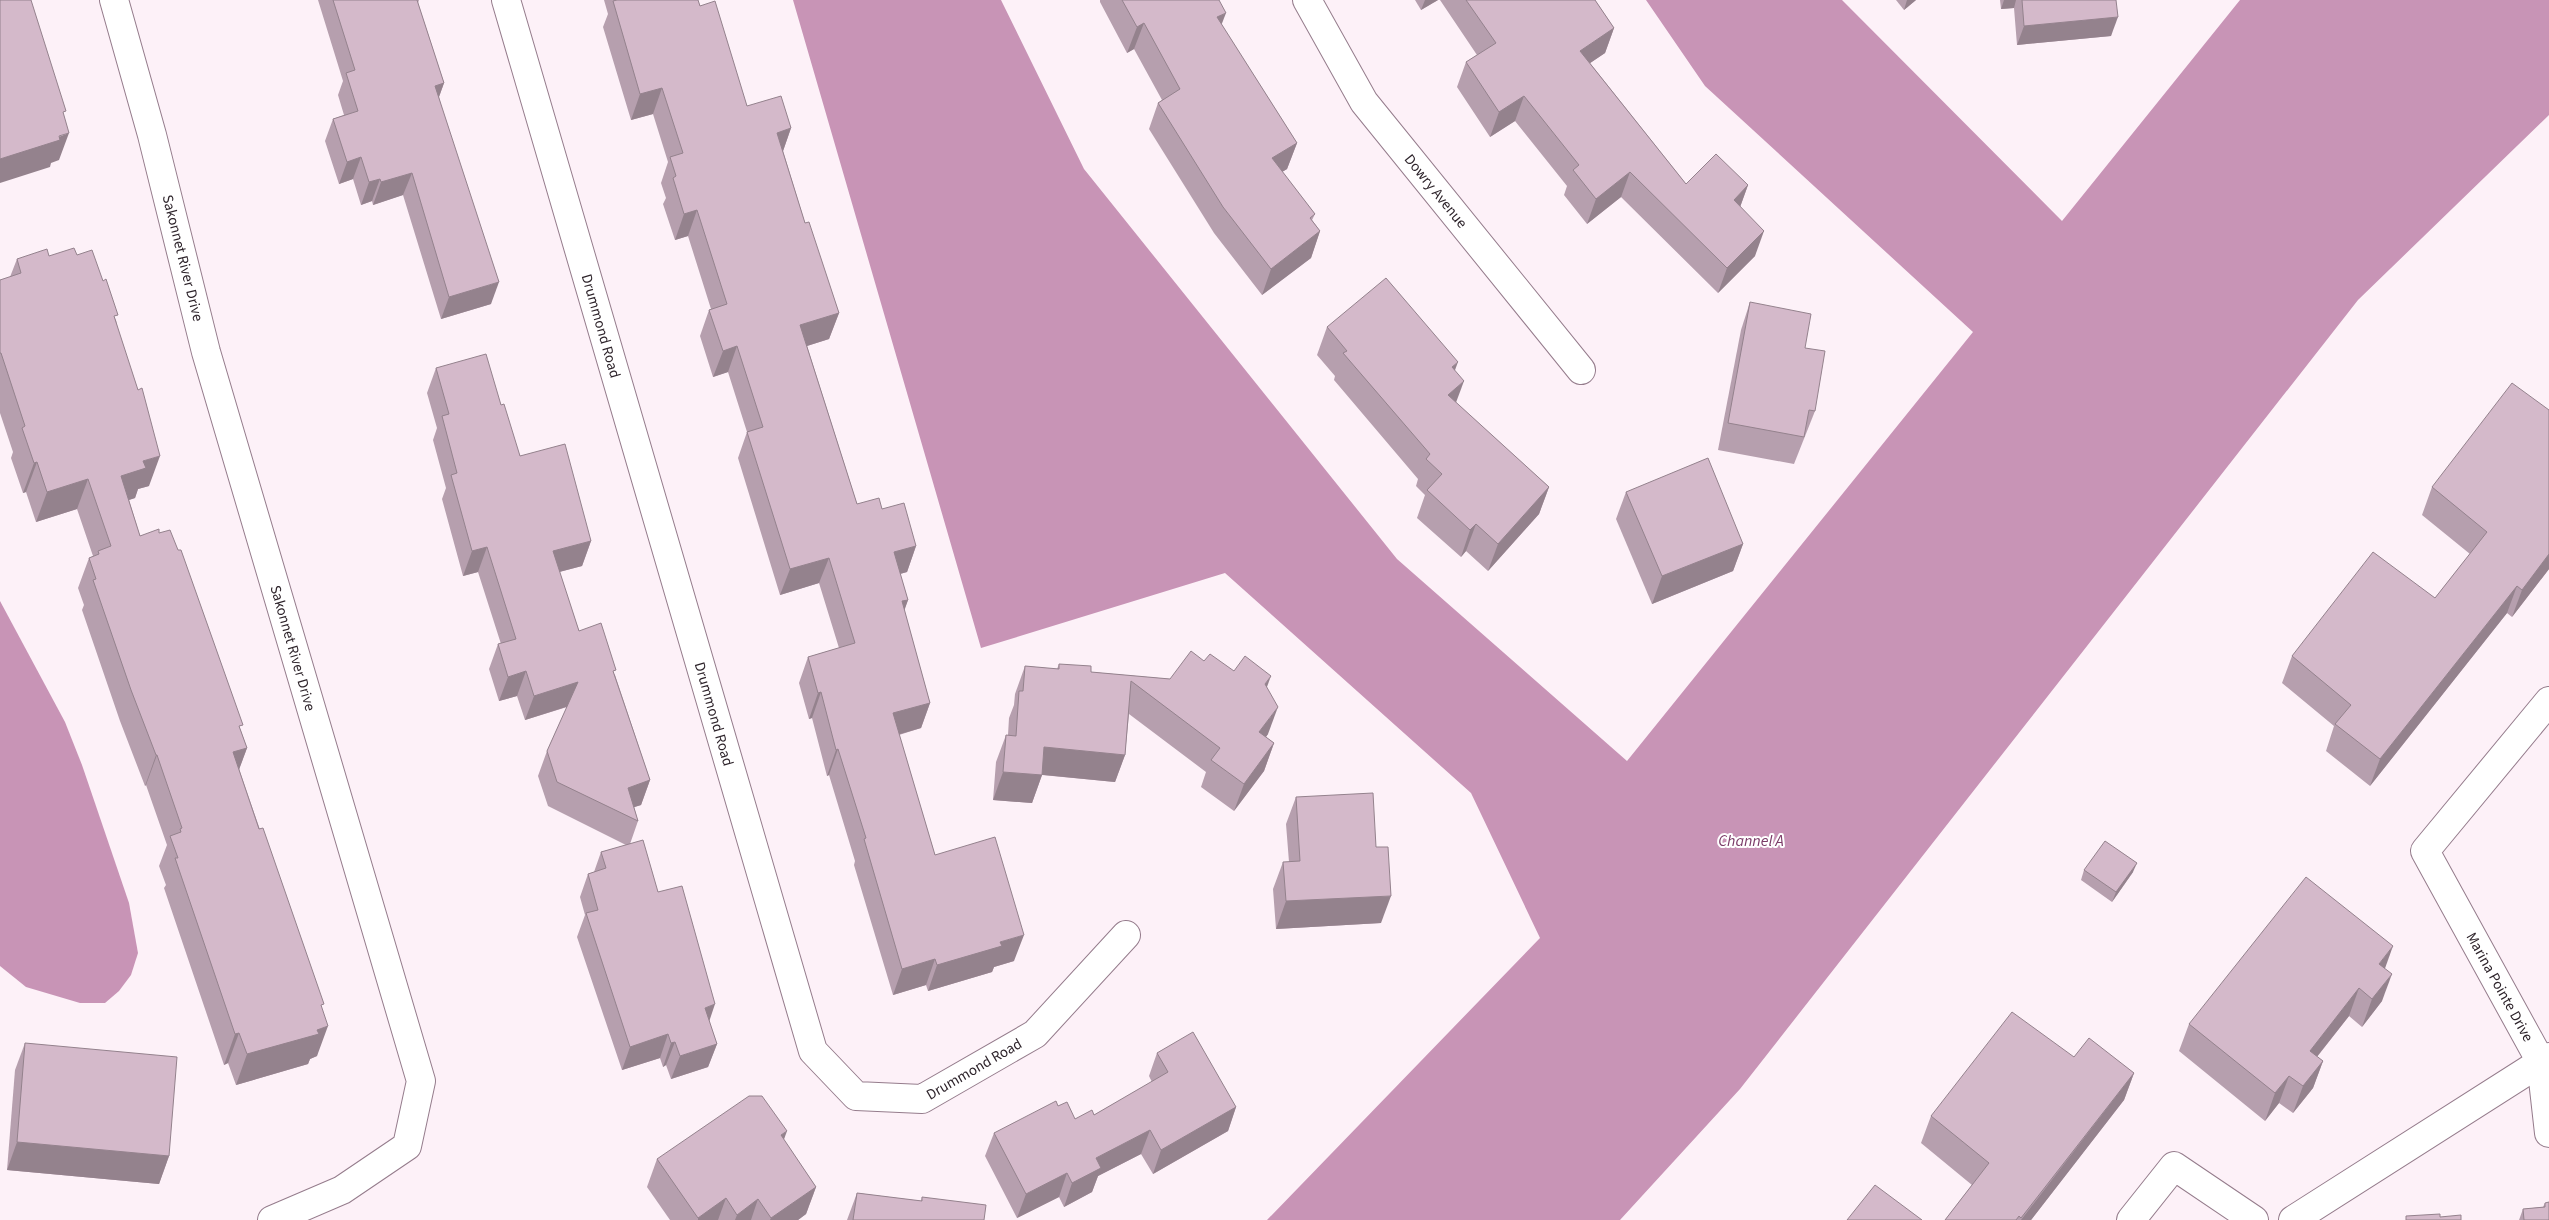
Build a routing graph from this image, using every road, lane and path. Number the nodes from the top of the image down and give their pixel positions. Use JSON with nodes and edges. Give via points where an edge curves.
{"nodes":[{"id":1,"x":114,"y":0,"type":"edge"},
{"id":2,"x":506,"y":0,"type":"edge"},
{"id":3,"x":1307,"y":0,"type":"edge"},
{"id":4,"x":1581,"y":370,"type":"dead end"},
{"id":5,"x":2549,"y":700,"type":"edge"},
{"id":6,"x":1126,"y":935,"type":"dead end"},
{"id":7,"x":2545,"y":1059,"type":"edge"},
{"id":8,"x":2549,"y":1133,"type":"edge"},
{"id":9,"x":272,"y":1220,"type":"edge"},
{"id":10,"x":2131,"y":1220,"type":"edge"},
{"id":11,"x":2254,"y":1220,"type":"edge"},
{"id":12,"x":2293,"y":1220,"type":"edge"}],
"edges":[{"from":1,"to":9,"type":"street","name":"Sakonnet River Drive","via":[[152,135],[206,352],[422,1082],[407,1146],[342,1190]]},
{"from":2,"to":6,"type":"street","name":"Drummond Road","via":[[812,1051],[856,1096],[922,1099],[1035,1034]]},
{"from":3,"to":4,"type":"street","name":"Dowry Avenue","via":[[1364,102]]},
{"from":5,"to":7,"type":"street","name":"Marina Pointe Drive","via":[[2424,851]]},
{"from":7,"to":8,"type":"street"},
{"from":7,"to":12,"type":"street"},
{"from":10,"to":11,"type":"street","via":[[2174,1166]]}]}
